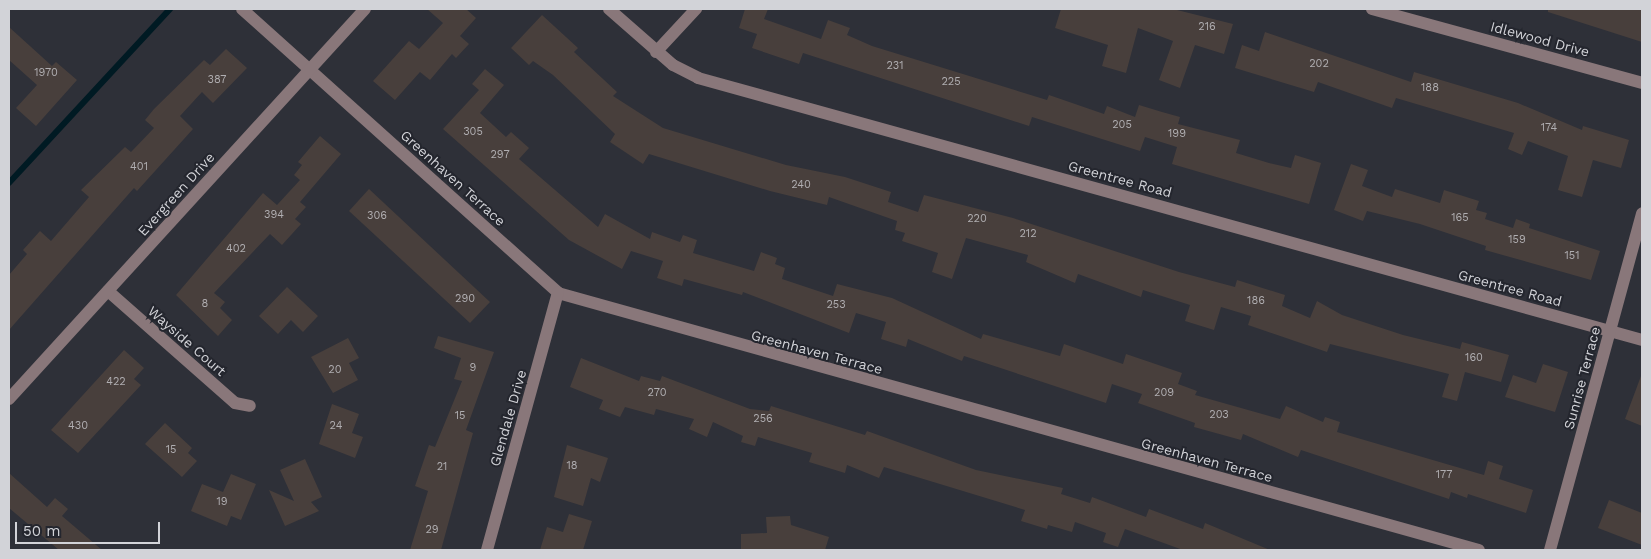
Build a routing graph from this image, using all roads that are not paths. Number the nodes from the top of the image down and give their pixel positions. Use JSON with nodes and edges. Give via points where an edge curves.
{"nodes":[{"id":1,"x":242,"y":9,"type":"edge"},
{"id":2,"x":365,"y":9,"type":"edge"},
{"id":3,"x":609,"y":9,"type":"edge"},
{"id":4,"x":696,"y":9,"type":"edge"},
{"id":5,"x":1372,"y":9,"type":"edge"},
{"id":6,"x":656,"y":52,"type":"junction"},
{"id":7,"x":310,"y":70,"type":"junction"},
{"id":8,"x":1642,"y":83,"type":"edge"},
{"id":9,"x":1642,"y":213,"type":"edge"},
{"id":10,"x":108,"y":291,"type":"junction"},
{"id":11,"x":558,"y":293,"type":"junction"},
{"id":12,"x":1610,"y":331,"type":"junction"},
{"id":13,"x":1642,"y":340,"type":"edge"},
{"id":14,"x":9,"y":399,"type":"edge"},
{"id":15,"x":250,"y":406,"type":"dead end"},
{"id":16,"x":487,"y":550,"type":"edge"},
{"id":17,"x":1479,"y":550,"type":"edge"},
{"id":18,"x":1550,"y":550,"type":"edge"}],
"edges":[{"from":1,"to":7,"type":"street","name":"Greenhaven Terrace"},
{"from":2,"to":7,"type":"street","name":"Evergreen Drive"},
{"from":3,"to":6,"type":"street","name":"Greentree Road"},
{"from":4,"to":6,"type":"street"},
{"from":5,"to":8,"type":"street","name":"Idlewood Drive"},
{"from":6,"to":12,"type":"street","name":"Greentree Road","via":[[698,78]]},
{"from":7,"to":10,"type":"street","name":"Evergreen Drive"},
{"from":7,"to":11,"type":"street","name":"Greenhaven Terrace"},
{"from":9,"to":12,"type":"street","name":"Sunrise Terrace"},
{"from":10,"to":14,"type":"street","name":"Evergreen Drive"},
{"from":10,"to":15,"type":"street","name":"Wayside Court","via":[[235,403]]},
{"from":11,"to":16,"type":"street","name":"Glendale Drive"},
{"from":11,"to":17,"type":"street","name":"Greenhaven Terrace"},
{"from":12,"to":13,"type":"street","name":"Greentree Road"},
{"from":12,"to":18,"type":"street","name":"Sunrise Terrace"}]}
